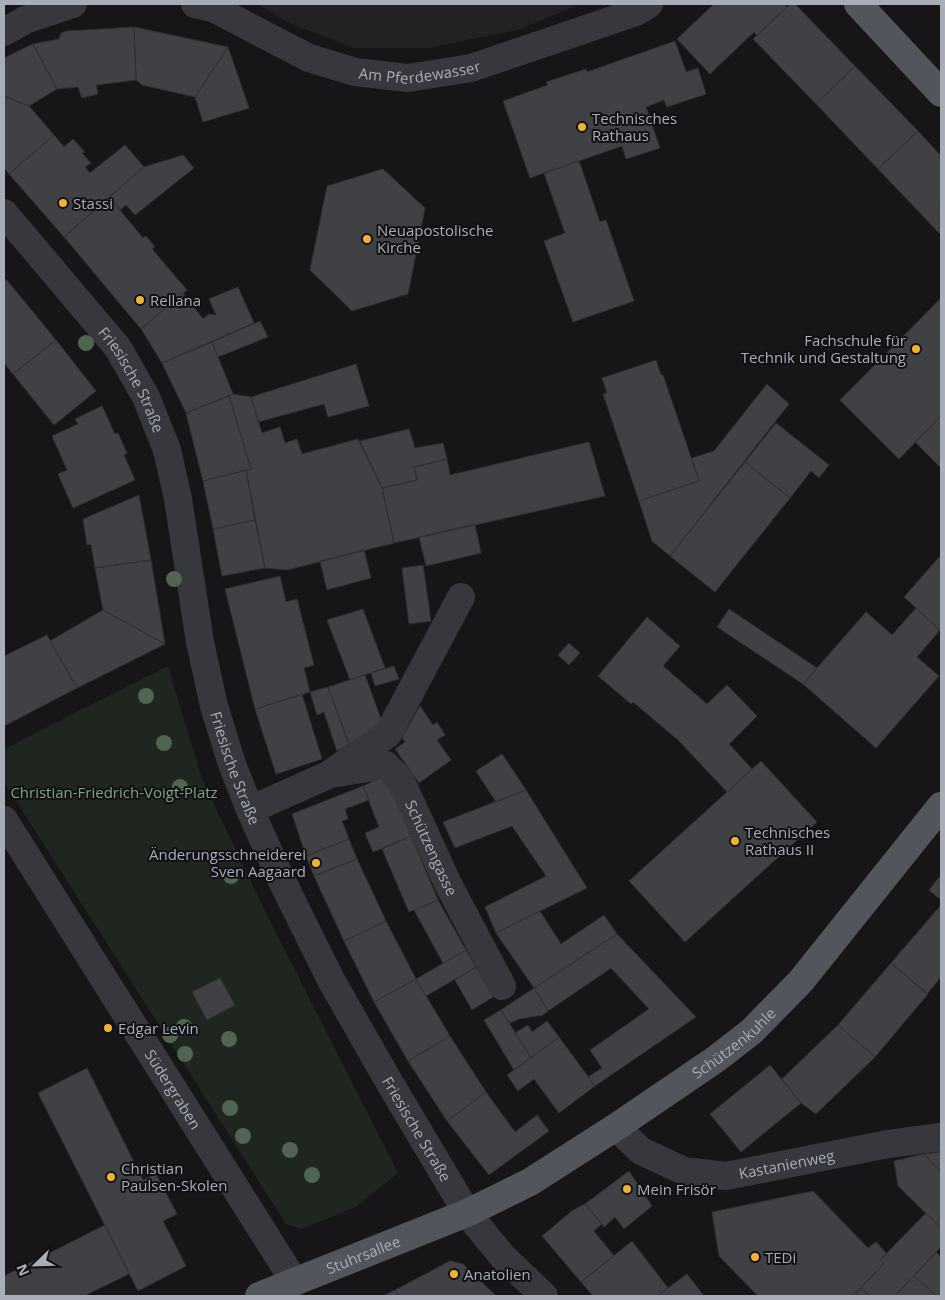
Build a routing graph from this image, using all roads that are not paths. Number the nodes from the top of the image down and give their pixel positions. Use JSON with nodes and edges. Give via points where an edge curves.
{"nodes":[{"id":1,"x":73,"y":4,"type":"edge"},
{"id":2,"x":195,"y":4,"type":"edge"},
{"id":3,"x":649,"y":4,"type":"edge"},
{"id":4,"x":858,"y":4,"type":"edge"},
{"id":5,"x":4,"y":32,"type":"edge"},
{"id":6,"x":941,"y":92,"type":"edge"},
{"id":7,"x":4,"y":213,"type":"edge"},
{"id":8,"x":461,"y":597,"type":"dead end"},
{"id":9,"x":328,"y":775,"type":"junction"},
{"id":10,"x":941,"y":806,"type":"edge"},
{"id":11,"x":250,"y":810,"type":"junction"},
{"id":12,"x":4,"y":820,"type":"edge"},
{"id":13,"x":502,"y":986,"type":"dead end"},
{"id":14,"x":616,"y":1127,"type":"junction"},
{"id":15,"x":941,"y":1137,"type":"edge"},
{"id":16,"x":467,"y":1213,"type":"junction"},
{"id":17,"x":294,"y":1281,"type":"junction"},
{"id":18,"x":259,"y":1296,"type":"edge"},
{"id":19,"x":544,"y":1296,"type":"edge"}],
"edges":[{"from":1,"to":5,"type":"street","via":[[25,20]]},
{"from":2,"to":3,"type":"street","name":"Am Pferdewasser","via":[[213,8],[309,58],[355,72],[408,78],[471,68],[636,12]]},
{"from":4,"to":6,"type":"main road"},
{"from":7,"to":11,"type":"street","name":"Friesische Straße","via":[[118,348],[146,396],[167,450],[178,499],[200,642],[214,706]]},
{"from":8,"to":9,"type":"street","name":"Schützengasse","via":[[388,734]]},
{"from":9,"to":11,"type":"street","name":"Schützengasse"},
{"from":9,"to":13,"type":"street","name":"Schützengasse","via":[[386,765],[401,780],[448,884]]},
{"from":10,"to":14,"type":"main road","name":"Schützenkuhle","via":[[801,981],[752,1031]]},
{"from":11,"to":16,"type":"street","name":"Friesische Straße","via":[[331,980]]},
{"from":12,"to":17,"type":"street","name":"Südergraben"},
{"from":14,"to":15,"type":"street","name":"Kastanienweg","via":[[641,1151],[684,1171],[726,1176],[888,1144]]},
{"from":14,"to":16,"type":"main road","name":"Schützenkuhle","via":[[530,1182]]},
{"from":16,"to":17,"type":"main road","name":"Stuhrsallee"},
{"from":16,"to":19,"type":"street","name":"Friesische Straße","via":[[503,1257]]},
{"from":17,"to":18,"type":"main road","name":"Stuhrsallee"}]}
